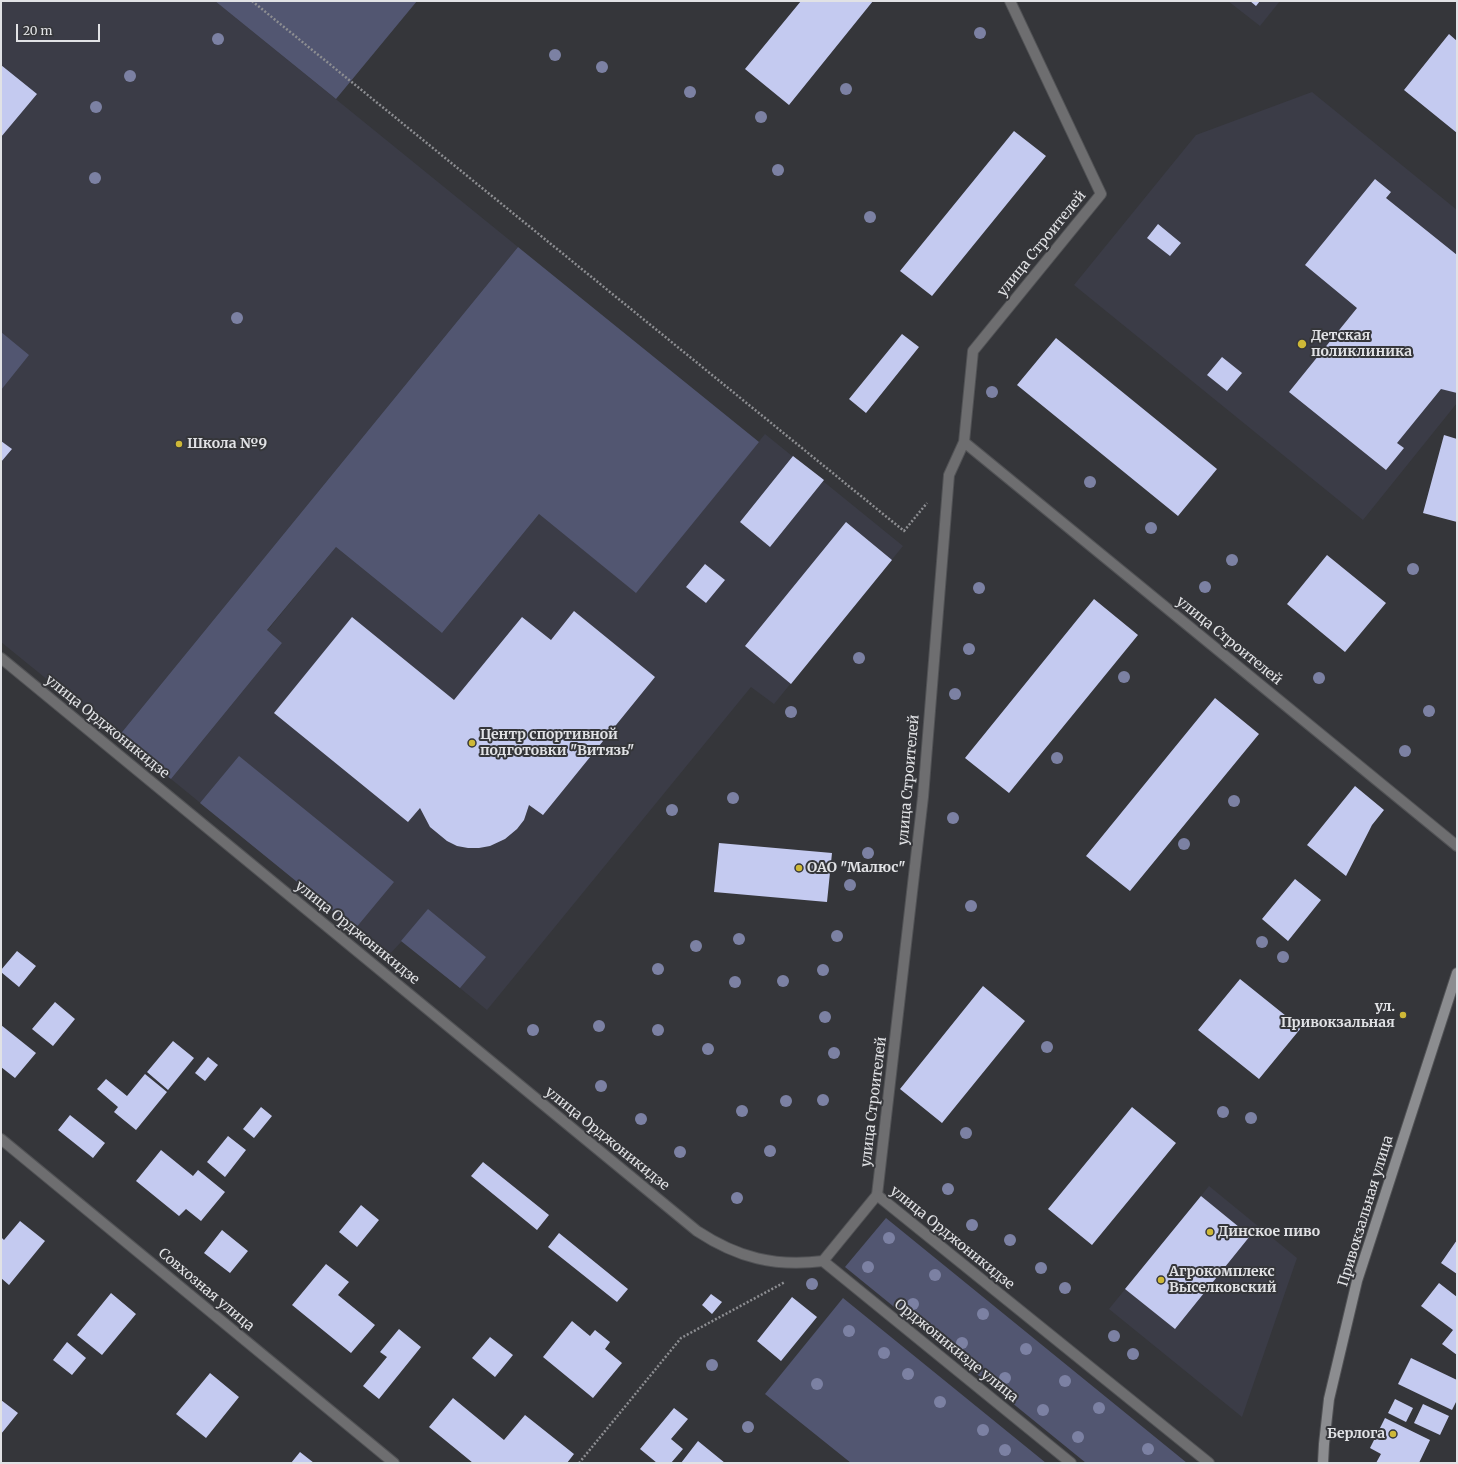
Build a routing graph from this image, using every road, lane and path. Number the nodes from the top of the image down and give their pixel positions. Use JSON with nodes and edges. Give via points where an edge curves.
{"nodes":[{"id":1,"x":252,"y":1,"type":"edge"},
{"id":2,"x":1010,"y":1,"type":"edge"},
{"id":3,"x":964,"y":442,"type":"junction"},
{"id":4,"x":949,"y":476,"type":"junction"},
{"id":5,"x":1,"y":658,"type":"edge"},
{"id":6,"x":1457,"y":846,"type":"edge"},
{"id":7,"x":1457,"y":973,"type":"edge"},
{"id":8,"x":1,"y":1139,"type":"edge"},
{"id":9,"x":877,"y":1195,"type":"junction"},
{"id":10,"x":823,"y":1261,"type":"junction"},
{"id":11,"x":804,"y":1263,"type":"junction"},
{"id":12,"x":394,"y":1463,"type":"edge"},
{"id":13,"x":579,"y":1463,"type":"edge"},
{"id":14,"x":1071,"y":1463,"type":"edge"},
{"id":15,"x":1210,"y":1463,"type":"edge"},
{"id":16,"x":1323,"y":1463,"type":"edge"}],
"edges":[{"from":1,"to":4,"type":"path","via":[[904,531]]},
{"from":2,"to":3,"type":"street","name":"улица Строителей","via":[[1101,194],[973,351]]},
{"from":3,"to":4,"type":"street","name":"улица Строителей"},
{"from":3,"to":6,"type":"street","name":"улица Строителей"},
{"from":4,"to":9,"type":"street","name":"улица Строителей","via":[[922,797]]},
{"from":5,"to":11,"type":"street","name":"улица Орджоникидзе","via":[[698,1231],[714,1242],[748,1256],[766,1261]]},
{"from":7,"to":16,"type":"main road","name":"Привокзальная улица","via":[[1357,1281],[1329,1400]]},
{"from":8,"to":12,"type":"street","name":"Совхозная улица"},
{"from":9,"to":10,"type":"street","name":"улица Орджоникидзе"},
{"from":9,"to":15,"type":"street","name":"улица Орджоникидзе"},
{"from":10,"to":11,"type":"street","name":"улица Орджоникидзе"},
{"from":10,"to":14,"type":"street","name":"Орджоникизде улица"},
{"from":11,"to":13,"type":"path","via":[[783,1284],[681,1338]]}]}
